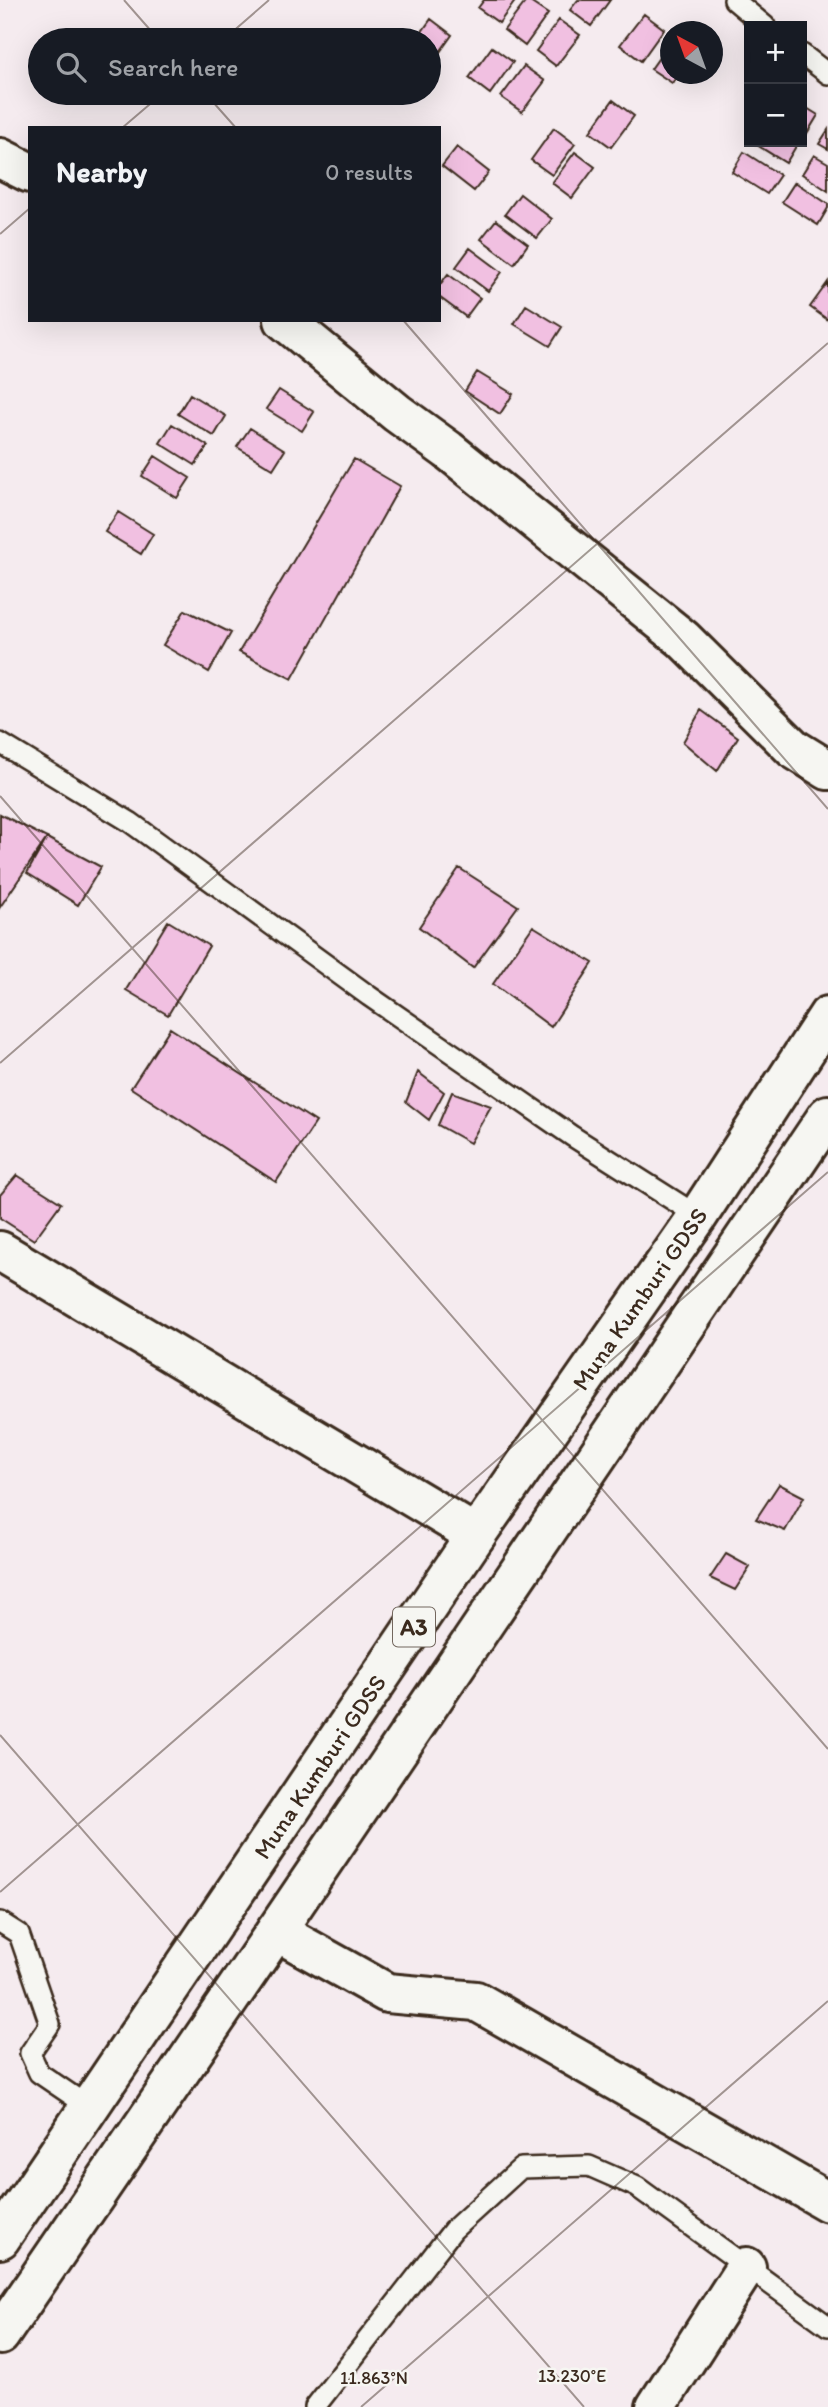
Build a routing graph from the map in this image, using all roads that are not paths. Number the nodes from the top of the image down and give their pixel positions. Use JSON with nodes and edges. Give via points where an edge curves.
{"nodes":[{"id":1,"x":734,"y":0,"type":"edge"},
{"id":2,"x":759,"y":21,"type":"edge"},
{"id":3,"x":807,"y":58,"type":"edge"},
{"id":4,"x":828,"y":74,"type":"edge"},
{"id":5,"x":0,"y":158,"type":"edge"},
{"id":6,"x":28,"y":172,"type":"edge"},
{"id":7,"x":286,"y":322,"type":"edge"},
{"id":8,"x":0,"y":743,"type":"edge"},
{"id":9,"x":828,"y":770,"type":"edge"},
{"id":10,"x":828,"y":1016,"type":"edge"},
{"id":11,"x":828,"y":1115,"type":"edge"},
{"id":12,"x":698,"y":1216,"type":"junction"},
{"id":13,"x":0,"y":1251,"type":"edge"},
{"id":14,"x":476,"y":1535,"type":"junction"},
{"id":15,"x":0,"y":1922,"type":"edge"},
{"id":16,"x":276,"y":1931,"type":"junction"},
{"id":17,"x":89,"y":2107,"type":"junction"},
{"id":18,"x":828,"y":2202,"type":"edge"},
{"id":19,"x":0,"y":2239,"type":"edge"},
{"id":20,"x":746,"y":2267,"type":"junction"},
{"id":21,"x":828,"y":2326,"type":"edge"},
{"id":22,"x":0,"y":2335,"type":"edge"},
{"id":23,"x":315,"y":2407,"type":"edge"},
{"id":24,"x":656,"y":2407,"type":"edge"}],
"edges":[{"from":1,"to":2,"type":"lane"},
{"from":3,"to":4,"type":"lane"},
{"from":5,"to":6,"type":"main road"},
{"from":7,"to":9,"type":"main road","via":[[683,639],[794,749]]},
{"from":8,"to":12,"type":"lane","via":[[130,822],[369,996],[572,1136]]},
{"from":10,"to":12,"type":"main road","name":"Muna Kumburi GDSS","number":"A3"},
{"from":11,"to":16,"type":"main road","name":"Muna Kumburi GDSS","number":"A3"},
{"from":12,"to":14,"type":"main road","name":"Muna Kumburi GDSS","number":"A3"},
{"from":13,"to":14,"type":"main road"},
{"from":14,"to":17,"type":"main road","name":"Muna Kumburi GDSS","number":"A3"},
{"from":15,"to":17,"type":"lane","via":[[19,1934],[50,2024],[30,2053],[39,2073]]},
{"from":16,"to":18,"type":"main road","via":[[387,1993],[476,2001]]},
{"from":16,"to":22,"type":"main road","name":"Muna Kumburi GDSS","number":"A3"},
{"from":17,"to":19,"type":"main road","name":"Muna Kumburi GDSS","number":"A3"},
{"from":20,"to":21,"type":"lane"},
{"from":20,"to":23,"type":"lane","via":[[636,2187],[589,2166],[521,2168],[453,2230]]},
{"from":20,"to":24,"type":"main road"}]}
